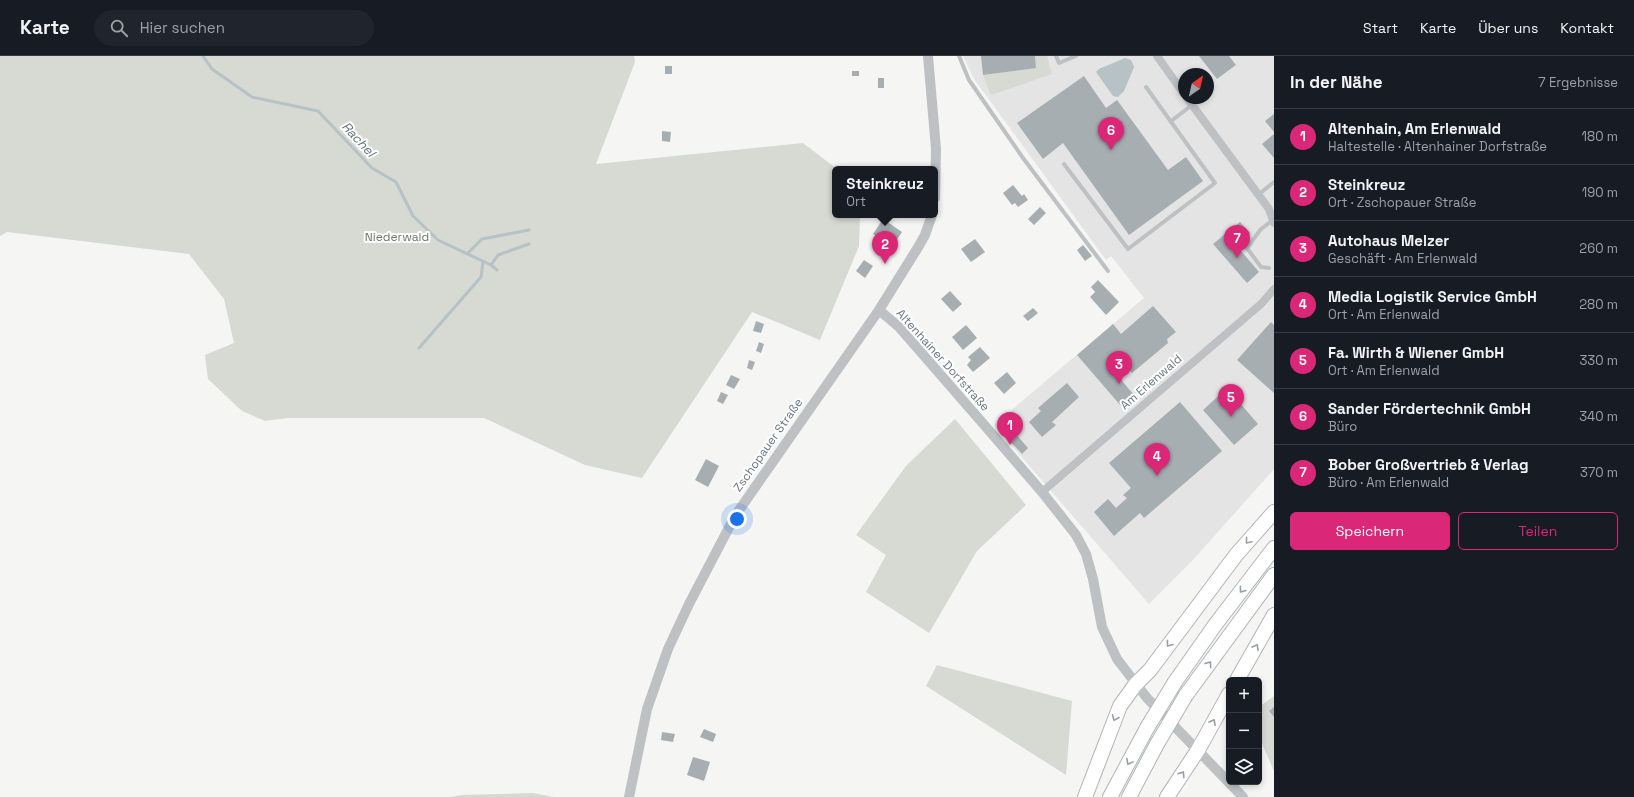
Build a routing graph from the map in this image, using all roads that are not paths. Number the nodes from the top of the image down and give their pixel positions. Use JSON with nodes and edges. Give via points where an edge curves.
{"nodes":[{"id":1,"x":928,"y":56,"type":"edge"},
{"id":2,"x":959,"y":56,"type":"edge"},
{"id":3,"x":1056,"y":56,"type":"edge"},
{"id":4,"x":1076,"y":56,"type":"edge"},
{"id":5,"x":1157,"y":56,"type":"edge"},
{"id":6,"x":1178,"y":86,"type":"edge"},
{"id":7,"x":1146,"y":87,"type":"dead end"},
{"id":8,"x":1187,"y":104,"type":"edge"},
{"id":9,"x":1192,"y":104,"type":"edge"},
{"id":10,"x":1170,"y":121,"type":"junction"},
{"id":11,"x":1064,"y":164,"type":"dead end"},
{"id":12,"x":936,"y":166,"type":"edge"},
{"id":13,"x":1274,"y":182,"type":"edge"},
{"id":14,"x":1258,"y":195,"type":"junction"},
{"id":15,"x":931,"y":218,"type":"edge"},
{"id":16,"x":1274,"y":221,"type":"edge"},
{"id":17,"x":1269,"y":268,"type":"dead end"},
{"id":18,"x":1108,"y":271,"type":"dead end"},
{"id":19,"x":1274,"y":289,"type":"edge"},
{"id":20,"x":879,"y":310,"type":"junction"},
{"id":21,"x":1042,"y":492,"type":"junction"},
{"id":22,"x":1274,"y":512,"type":"edge"},
{"id":23,"x":1274,"y":548,"type":"edge"},
{"id":24,"x":1274,"y":576,"type":"edge"},
{"id":25,"x":1274,"y":615,"type":"edge"},
{"id":26,"x":1239,"y":677,"type":"edge"},
{"id":27,"x":1135,"y":684,"type":"junction"},
{"id":28,"x":1226,"y":699,"type":"edge"},
{"id":29,"x":1198,"y":750,"type":"junction"},
{"id":30,"x":628,"y":797,"type":"edge"},
{"id":31,"x":1085,"y":797,"type":"edge"},
{"id":32,"x":1110,"y":797,"type":"edge"},
{"id":33,"x":1129,"y":797,"type":"edge"},
{"id":34,"x":1167,"y":797,"type":"edge"},
{"id":35,"x":1243,"y":797,"type":"edge"}],
"edges":[{"from":1,"to":12,"type":"street"},
{"from":2,"to":18,"type":"lane","via":[[970,80],[1023,158]]},
{"from":3,"to":4,"type":"lane","via":[[1059,63]]},
{"from":5,"to":6,"type":"street"},
{"from":7,"to":10,"type":"lane"},
{"from":8,"to":10,"type":"lane"},
{"from":9,"to":14,"type":"street"},
{"from":10,"to":11,"type":"lane","via":[[1215,183],[1128,249]]},
{"from":13,"to":14,"type":"lane"},
{"from":14,"to":16,"type":"street","via":[[1269,209]]},
{"from":15,"to":20,"type":"street","name":"Zschopauer Straße","via":[[925,235]]},
{"from":16,"to":17,"type":"lane","via":[[1261,229],[1247,248],[1261,267]]},
{"from":19,"to":21,"type":"street","name":"Am Erlenwald","via":[[1261,304]]},
{"from":20,"to":21,"type":"street","name":"Altenhainer Dorfstraße","via":[[899,327]]},
{"from":20,"to":30,"type":"street","name":"Zschopauer Straße","via":[[735,516],[688,604],[668,649],[647,709]]},
{"from":21,"to":27,"type":"street","name":"Altenhainer Dorfstraße","via":[[1076,535],[1086,554],[1102,627],[1117,659]]},
{"from":22,"to":27,"type":"highway","one_way":true,"via":[[1236,555],[1150,670]]},
{"from":23,"to":32,"type":"highway","one_way":true,"bridge":true,"via":[[1175,682]]},
{"from":33,"to":24,"type":"highway","one_way":true,"bridge":true,"via":[[1186,695]]},
{"from":26,"to":25,"type":"highway","one_way":true},
{"from":27,"to":29,"type":"street","name":"Altenhainer Dorfstraße"},
{"from":27,"to":31,"type":"highway","one_way":true,"via":[[1120,706]]},
{"from":29,"to":28,"type":"highway","one_way":true},
{"from":34,"to":29,"type":"highway","one_way":true},
{"from":29,"to":35,"type":"street","name":"Altenhainer Dorfstraße"}]}
